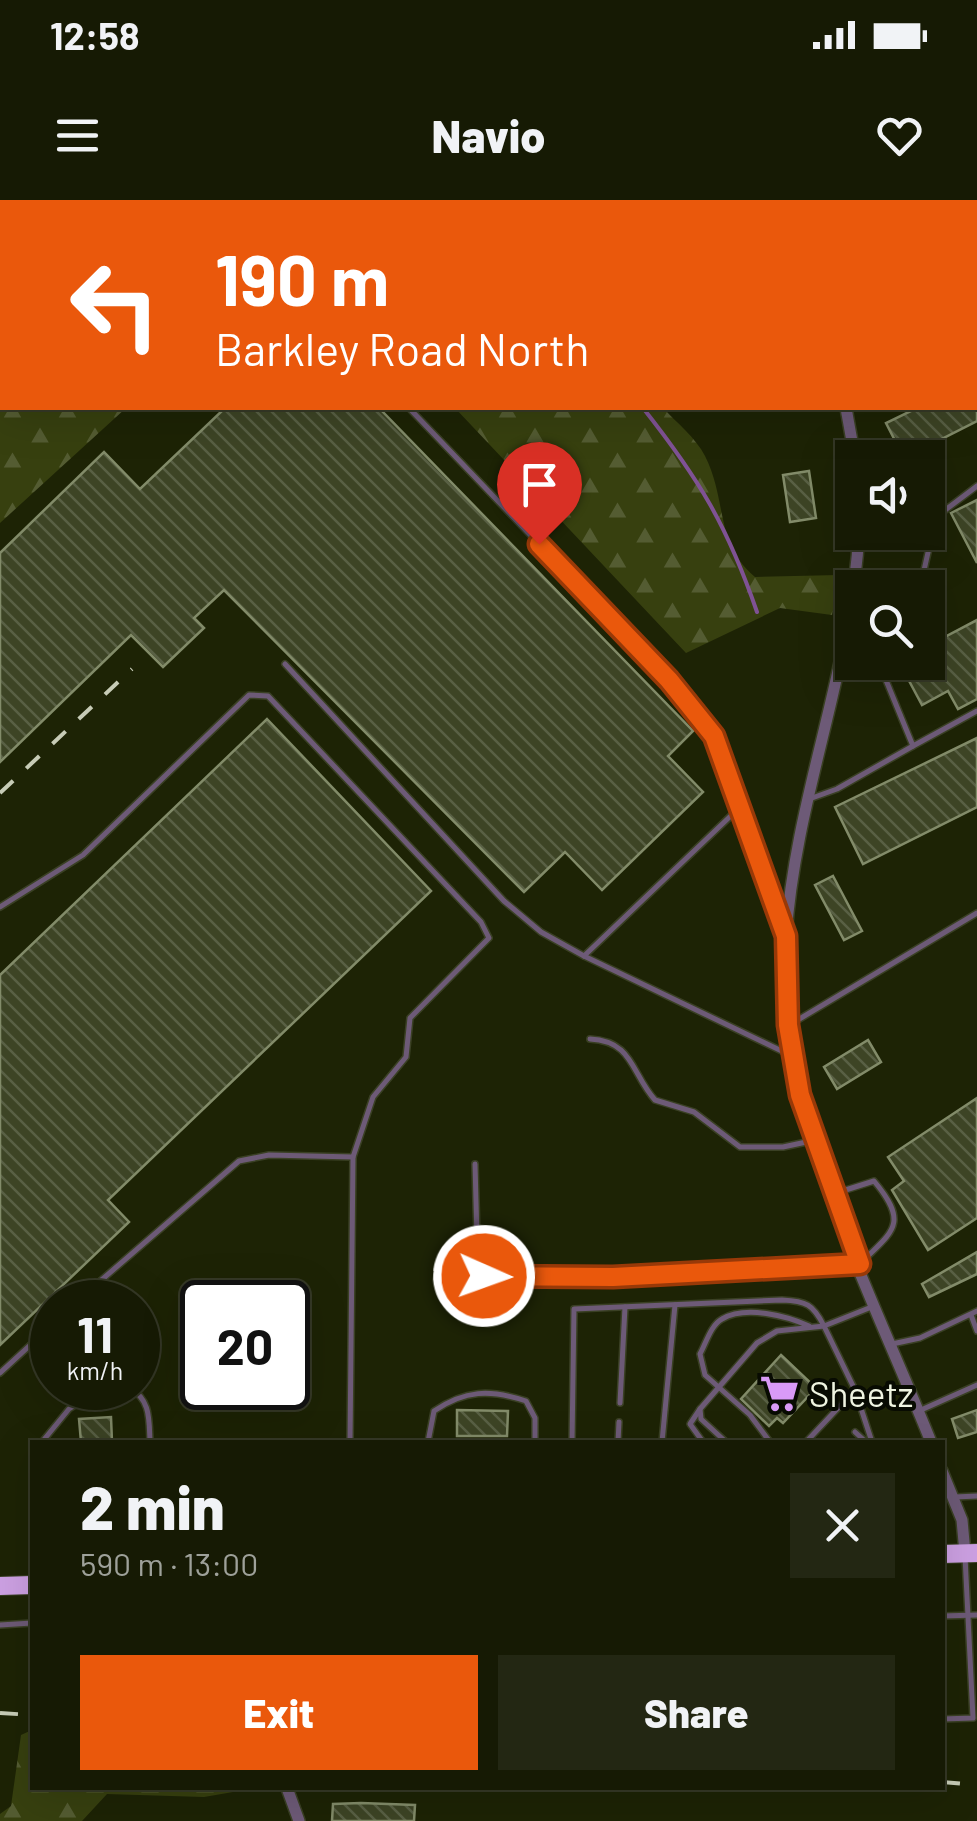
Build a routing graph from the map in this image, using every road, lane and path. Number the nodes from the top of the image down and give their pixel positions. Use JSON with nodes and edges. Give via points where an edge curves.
{"nodes":[{"id":1,"x":411,"y":410,"type":"edge"},
{"id":2,"x":846,"y":410,"type":"edge"},
{"id":3,"x":852,"y":440,"type":"edge"},
{"id":4,"x":977,"y":486,"type":"edge"},
{"id":5,"x":924,"y":570,"type":"edge"},
{"id":6,"x":286,"y":664,"type":"dead end"},
{"id":7,"x":835,"y":677,"type":"edge"},
{"id":8,"x":886,"y":680,"type":"edge"},
{"id":9,"x":977,"y":711,"type":"edge"},
{"id":10,"x":913,"y":746,"type":"junction"},
{"id":11,"x":809,"y":798,"type":"junction"},
{"id":12,"x":739,"y":808,"type":"junction"},
{"id":13,"x":0,"y":907,"type":"edge"},
{"id":14,"x":977,"y":913,"type":"edge"},
{"id":15,"x":786,"y":936,"type":"junction"},
{"id":16,"x":584,"y":956,"type":"junction"},
{"id":17,"x":788,"y":1025,"type":"junction"},
{"id":18,"x":590,"y":1038,"type":"dead end"},
{"id":19,"x":793,"y":1056,"type":"junction"},
{"id":20,"x":814,"y":1141,"type":"junction"},
{"id":21,"x":353,"y":1157,"type":"junction"},
{"id":22,"x":475,"y":1164,"type":"dead end"},
{"id":23,"x":832,"y":1194,"type":"junction"},
{"id":24,"x":860,"y":1264,"type":"junction"},
{"id":25,"x":101,"y":1280,"type":"edge"},
{"id":26,"x":675,"y":1305,"type":"junction"},
{"id":27,"x":876,"y":1305,"type":"junction"},
{"id":28,"x":625,"y":1307,"type":"junction"},
{"id":29,"x":974,"y":1313,"type":"edge"},
{"id":30,"x":824,"y":1326,"type":"junction"},
{"id":31,"x":812,"y":1327,"type":"junction"},
{"id":32,"x":977,"y":1331,"type":"edge"},
{"id":33,"x":892,"y":1344,"type":"junction"},
{"id":34,"x":30,"y":1345,"type":"edge"},
{"id":35,"x":0,"y":1374,"type":"edge"},
{"id":36,"x":977,"y":1385,"type":"edge"},
{"id":37,"x":718,"y":1387,"type":"junction"},
{"id":38,"x":855,"y":1390,"type":"junction"},
{"id":39,"x":620,"y":1403,"type":"dead end"},
{"id":40,"x":700,"y":1408,"type":"junction"},
{"id":41,"x":68,"y":1410,"type":"edge"},
{"id":42,"x":149,"y":1410,"type":"edge"},
{"id":43,"x":919,"y":1411,"type":"junction"},
{"id":44,"x":834,"y":1412,"type":"junction"},
{"id":45,"x":841,"y":1419,"type":"dead end"},
{"id":46,"x":619,"y":1422,"type":"dead end"},
{"id":47,"x":821,"y":1426,"type":"junction"},
{"id":48,"x":827,"y":1432,"type":"dead end"},
{"id":49,"x":855,"y":1432,"type":"dead end"},
{"id":50,"x":44,"y":1440,"type":"edge"},
{"id":51,"x":150,"y":1440,"type":"edge"},
{"id":52,"x":350,"y":1440,"type":"edge"},
{"id":53,"x":428,"y":1440,"type":"edge"},
{"id":54,"x":535,"y":1440,"type":"edge"},
{"id":55,"x":572,"y":1440,"type":"edge"},
{"id":56,"x":618,"y":1440,"type":"edge"},
{"id":57,"x":662,"y":1440,"type":"edge"},
{"id":58,"x":702,"y":1440,"type":"edge"},
{"id":59,"x":724,"y":1440,"type":"edge"},
{"id":60,"x":769,"y":1440,"type":"edge"},
{"id":61,"x":810,"y":1440,"type":"edge"},
{"id":62,"x":866,"y":1440,"type":"edge"},
{"id":63,"x":868,"y":1440,"type":"edge"},
{"id":64,"x":930,"y":1440,"type":"edge"},
{"id":65,"x":945,"y":1478,"type":"edge"},
{"id":66,"x":977,"y":1496,"type":"edge"},
{"id":67,"x":953,"y":1497,"type":"junction"},
{"id":68,"x":971,"y":1553,"type":"edge"},
{"id":69,"x":945,"y":1554,"type":"edge"},
{"id":70,"x":30,"y":1585,"type":"edge"},
{"id":71,"x":0,"y":1586,"type":"edge"},
{"id":72,"x":977,"y":1614,"type":"edge"},
{"id":73,"x":968,"y":1615,"type":"junction"},
{"id":74,"x":945,"y":1616,"type":"edge"},
{"id":75,"x":30,"y":1623,"type":"edge"},
{"id":76,"x":0,"y":1625,"type":"edge"},
{"id":77,"x":945,"y":1720,"type":"edge"},
{"id":78,"x":975,"y":1720,"type":"edge"},
{"id":79,"x":288,"y":1790,"type":"edge"},
{"id":80,"x":299,"y":1821,"type":"edge"}],
"edges":[{"from":1,"to":12,"type":"lane","via":[[669,680],[714,736]]},
{"from":2,"to":3,"type":"street"},
{"from":4,"to":5,"type":"lane","via":[[936,516]]},
{"from":6,"to":16,"type":"lane","via":[[504,901]]},
{"from":7,"to":11,"type":"street"},
{"from":8,"to":10,"type":"lane"},
{"from":9,"to":10,"type":"lane"},
{"from":10,"to":11,"type":"lane","via":[[837,790]]},
{"from":11,"to":15,"type":"street"},
{"from":12,"to":15,"type":"lane"},
{"from":12,"to":16,"type":"lane"},
{"from":13,"to":21,"type":"lane","via":[[83,856],[249,695],[268,696],[489,938],[410,1018],[406,1056],[373,1097]]},
{"from":14,"to":17,"type":"lane"},
{"from":15,"to":17,"type":"street"},
{"from":16,"to":19,"type":"lane"},
{"from":17,"to":19,"type":"street"},
{"from":18,"to":20,"type":"lane","via":[[626,1050],[656,1100],[694,1112],[740,1147]]},
{"from":19,"to":20,"type":"street"},
{"from":20,"to":23,"type":"street"},
{"from":21,"to":25,"type":"lane","via":[[239,1161]]},
{"from":21,"to":52,"type":"lane"},
{"from":22,"to":24,"type":"lane","via":[[484,1276],[613,1277]]},
{"from":23,"to":24,"type":"street"},
{"from":23,"to":24,"type":"lane","via":[[874,1181],[886,1195],[891,1238]]},
{"from":24,"to":27,"type":"street"},
{"from":26,"to":28,"type":"lane"},
{"from":26,"to":30,"type":"lane","via":[[804,1301]]},
{"from":26,"to":57,"type":"lane"},
{"from":27,"to":30,"type":"lane"},
{"from":27,"to":33,"type":"street"},
{"from":28,"to":39,"type":"lane"},
{"from":28,"to":55,"type":"lane","via":[[574,1309]]},
{"from":29,"to":32,"type":"lane"},
{"from":29,"to":33,"type":"lane"},
{"from":30,"to":31,"type":"lane"},
{"from":30,"to":38,"type":"lane"},
{"from":31,"to":37,"type":"lane","via":[[777,1330],[757,1342]]},
{"from":31,"to":37,"type":"lane","via":[[782,1314],[722,1319],[700,1354]]},
{"from":33,"to":43,"type":"street"},
{"from":34,"to":35,"type":"lane"},
{"from":36,"to":43,"type":"lane"},
{"from":37,"to":40,"type":"lane"},
{"from":37,"to":60,"type":"lane"},
{"from":38,"to":44,"type":"lane"},
{"from":38,"to":63,"type":"lane"},
{"from":40,"to":58,"type":"lane","via":[[690,1424]]},
{"from":40,"to":59,"type":"lane","via":[[701,1419]]},
{"from":41,"to":50,"type":"lane"},
{"from":42,"to":51,"type":"lane"},
{"from":43,"to":64,"type":"street"},
{"from":44,"to":45,"type":"lane"},
{"from":44,"to":47,"type":"lane"},
{"from":46,"to":56,"type":"lane"},
{"from":47,"to":48,"type":"lane"},
{"from":47,"to":61,"type":"lane"},
{"from":49,"to":62,"type":"lane"},
{"from":53,"to":54,"type":"lane","via":[[434,1411],[459,1394],[500,1392],[526,1401]]},
{"from":65,"to":67,"type":"street"},
{"from":66,"to":67,"type":"lane"},
{"from":67,"to":68,"type":"street"},
{"from":68,"to":69,"type":"highway"},
{"from":68,"to":73,"type":"lane"},
{"from":70,"to":71,"type":"highway"},
{"from":72,"to":73,"type":"lane"},
{"from":73,"to":74,"type":"lane"},
{"from":73,"to":78,"type":"lane"},
{"from":75,"to":76,"type":"lane"},
{"from":77,"to":78,"type":"lane"},
{"from":79,"to":80,"type":"street"}]}
